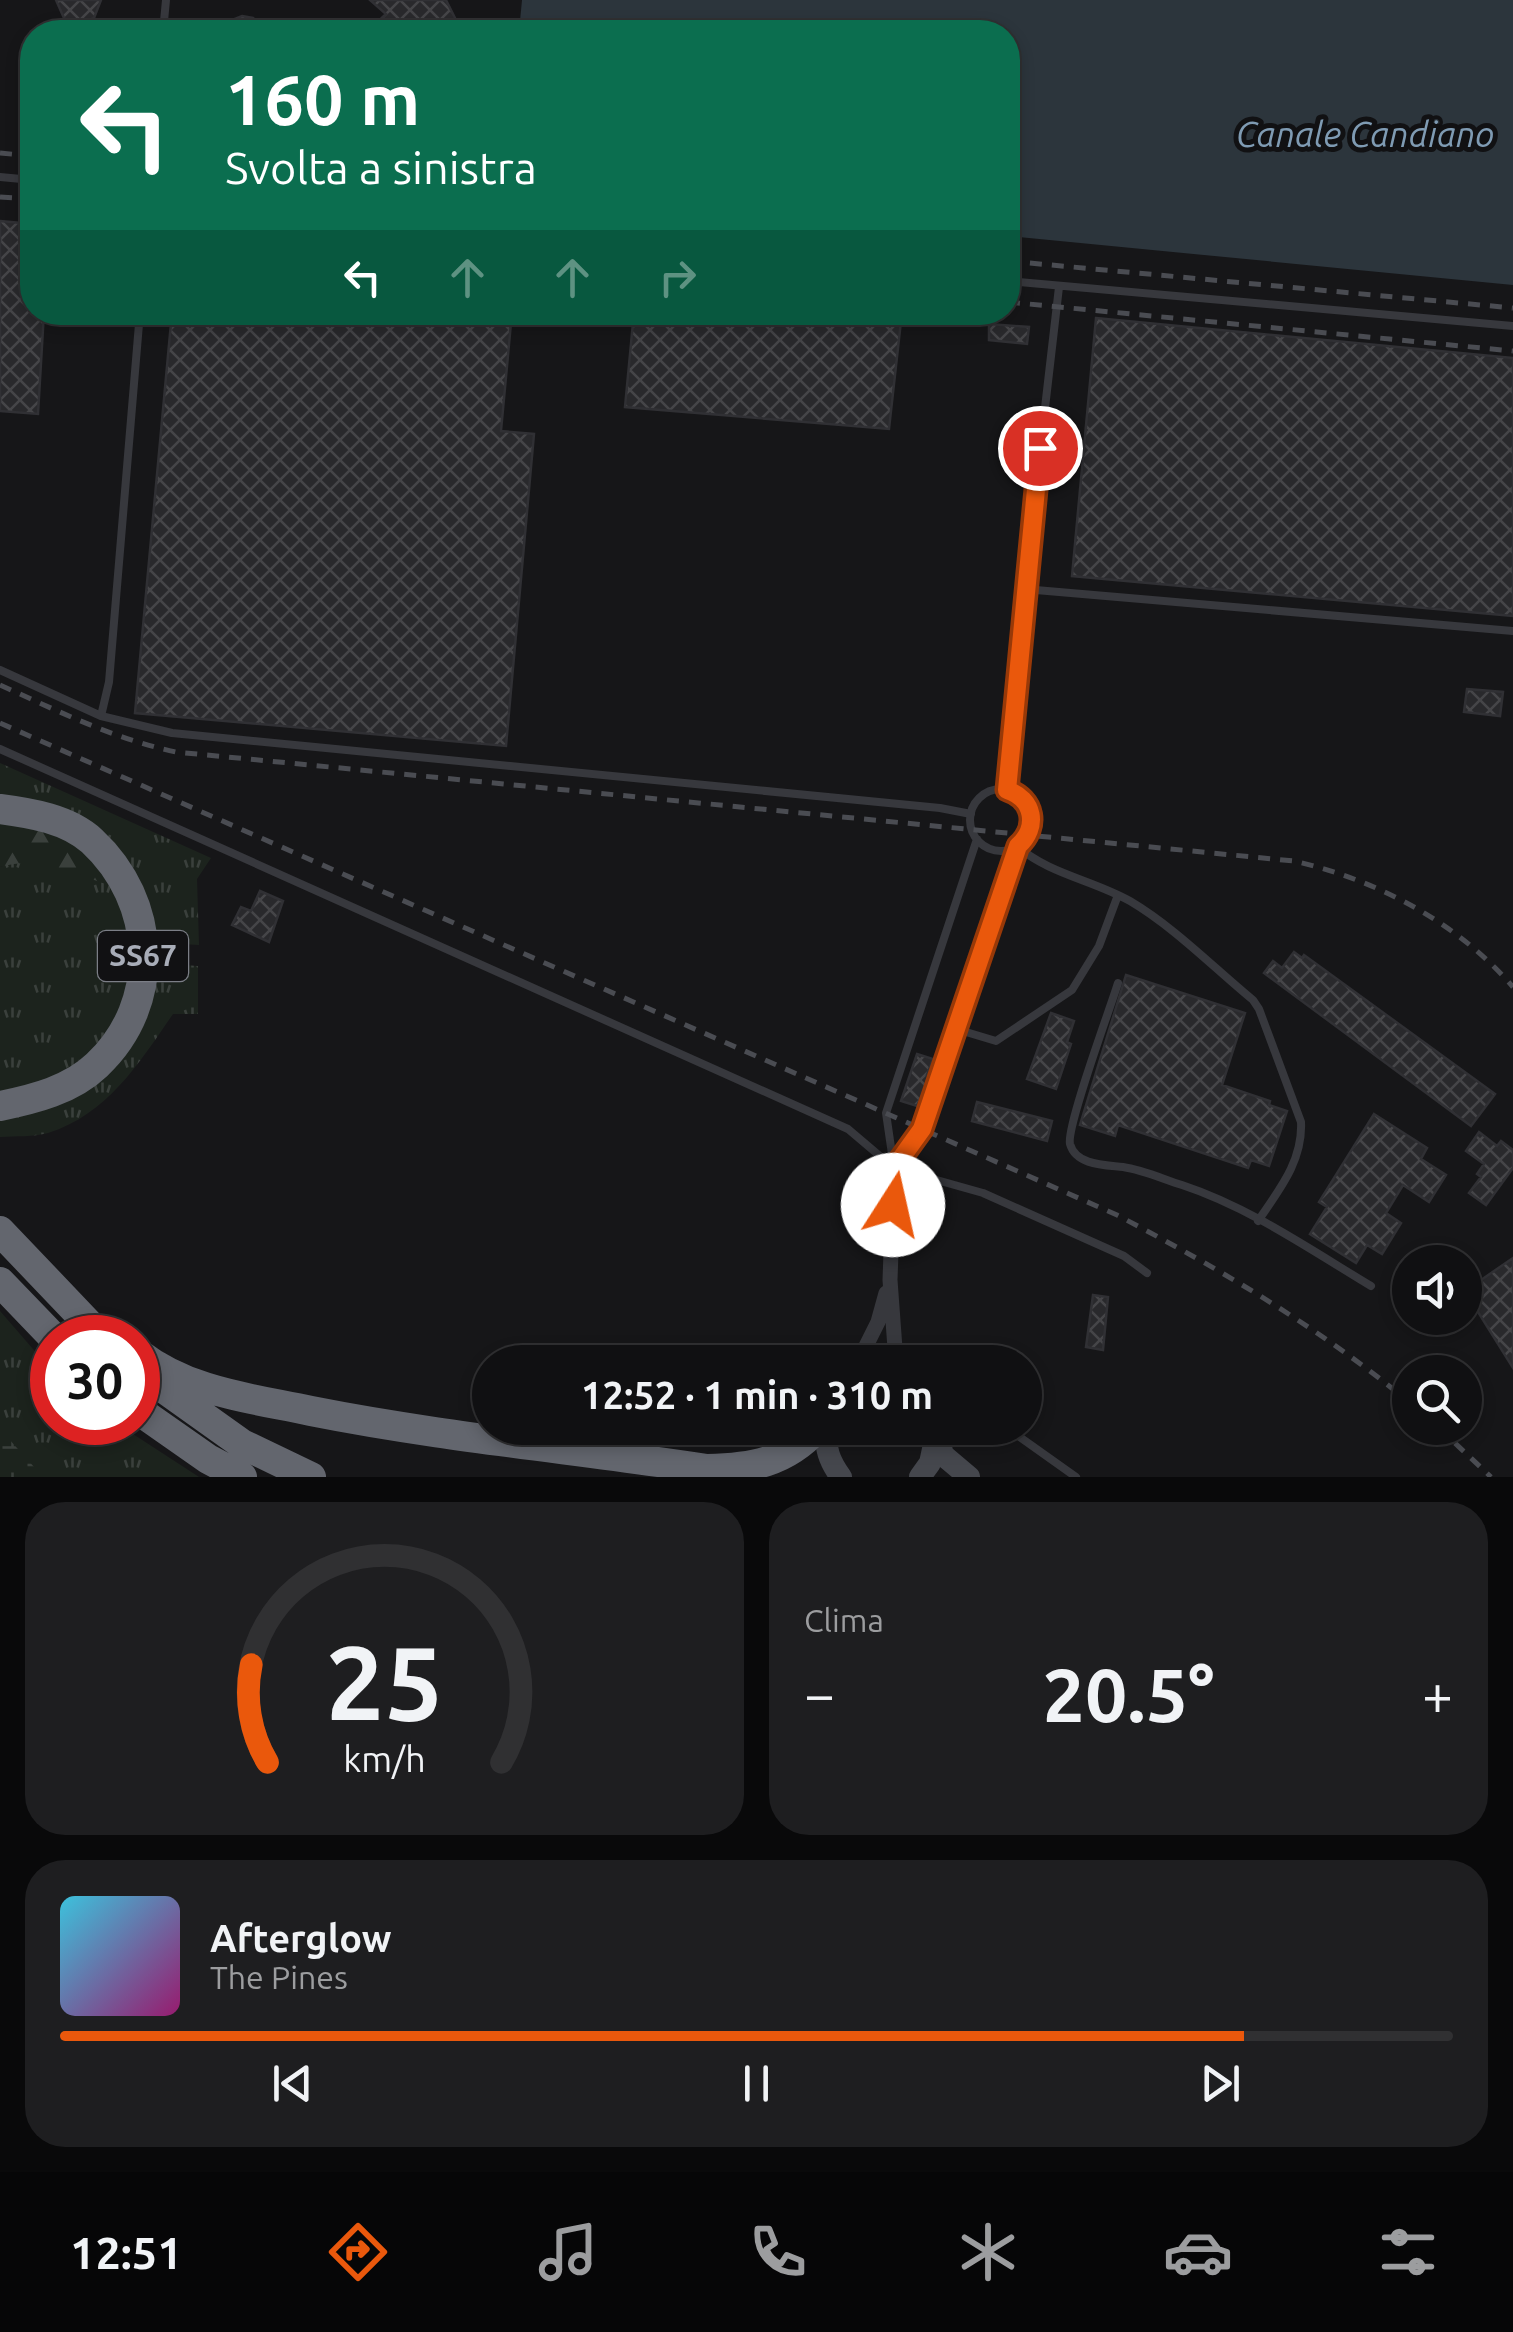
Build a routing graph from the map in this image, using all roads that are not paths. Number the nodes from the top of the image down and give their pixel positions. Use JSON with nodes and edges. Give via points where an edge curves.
{"nodes":[{"id":1,"x":1020,"y":282,"type":"edge"},
{"id":2,"x":1058,"y":287,"type":"junction"},
{"id":3,"x":139,"y":325,"type":"edge"},
{"id":4,"x":1513,"y":326,"type":"edge"},
{"id":5,"x":1024,"y":589,"type":"junction"},
{"id":6,"x":1513,"y":631,"type":"edge"},
{"id":7,"x":0,"y":670,"type":"edge"},
{"id":8,"x":101,"y":716,"type":"junction"},
{"id":9,"x":0,"y":748,"type":"edge"},
{"id":10,"x":1007,"y":790,"type":"junction"},
{"id":11,"x":0,"y":809,"type":"edge"},
{"id":12,"x":971,"y":814,"type":"junction"},
{"id":13,"x":976,"y":838,"type":"junction"},
{"id":14,"x":1018,"y":846,"type":"junction"},
{"id":15,"x":1118,"y":895,"type":"junction"},
{"id":16,"x":1118,"y":984,"type":"dead end"},
{"id":17,"x":956,"y":1029,"type":"junction"},
{"id":18,"x":0,"y":1106,"type":"edge"},
{"id":19,"x":894,"y":1168,"type":"junction"},
{"id":20,"x":1258,"y":1221,"type":"junction"},
{"id":21,"x":0,"y":1231,"type":"edge"},
{"id":22,"x":34,"y":1271,"type":"junction"},
{"id":23,"x":1147,"y":1273,"type":"dead end"},
{"id":24,"x":890,"y":1280,"type":"junction"},
{"id":25,"x":2,"y":1286,"type":"edge"},
{"id":26,"x":1371,"y":1286,"type":"dead end"},
{"id":27,"x":31,"y":1315,"type":"edge"},
{"id":28,"x":79,"y":1315,"type":"edge"},
{"id":29,"x":89,"y":1315,"type":"edge"},
{"id":30,"x":866,"y":1345,"type":"edge"},
{"id":31,"x":895,"y":1345,"type":"edge"},
{"id":32,"x":160,"y":1368,"type":"edge"},
{"id":33,"x":160,"y":1384,"type":"edge"},
{"id":34,"x":160,"y":1425,"type":"edge"},
{"id":35,"x":472,"y":1437,"type":"edge"},
{"id":36,"x":531,"y":1445,"type":"edge"},
{"id":37,"x":800,"y":1445,"type":"edge"},
{"id":38,"x":825,"y":1445,"type":"edge"},
{"id":39,"x":936,"y":1445,"type":"edge"},
{"id":40,"x":940,"y":1445,"type":"edge"},
{"id":41,"x":1031,"y":1445,"type":"edge"},
{"id":42,"x":242,"y":1477,"type":"edge"},
{"id":43,"x":311,"y":1477,"type":"edge"},
{"id":44,"x":841,"y":1477,"type":"edge"},
{"id":45,"x":920,"y":1477,"type":"edge"},
{"id":46,"x":969,"y":1477,"type":"edge"},
{"id":47,"x":1076,"y":1477,"type":"edge"}],
"edges":[{"from":1,"to":2,"type":"lane"},
{"from":2,"to":4,"type":"lane"},
{"from":2,"to":5,"type":"lane"},
{"from":3,"to":8,"type":"lane","via":[[110,682]]},
{"from":5,"to":6,"type":"lane"},
{"from":5,"to":10,"type":"lane"},
{"from":7,"to":8,"type":"lane"},
{"from":8,"to":12,"type":"lane","via":[[218,740]]},
{"from":9,"to":19,"type":"lane","via":[[848,1130]]},
{"from":10,"to":12,"type":"lane","via":[[980,797]]},
{"from":10,"to":14,"type":"lane","via":[[1024,799],[1032,816]]},
{"from":11,"to":18,"type":"highway","number":"SS67","via":[[44,815],[90,839],[126,882],[142,925],[144,975],[128,1025],[96,1066],[47,1096]]},
{"from":12,"to":13,"type":"lane"},
{"from":13,"to":14,"type":"lane","via":[[1000,851]]},
{"from":13,"to":19,"type":"lane","via":[[886,1112]]},
{"from":14,"to":15,"type":"lane","via":[[1035,861]]},
{"from":14,"to":17,"type":"lane"},
{"from":15,"to":17,"type":"lane","via":[[1099,946],[1072,990],[996,1041]]},
{"from":15,"to":20,"type":"lane","via":[[1258,1010],[1301,1122],[1302,1141]]},
{"from":16,"to":20,"type":"lane","via":[[1072,1120],[1074,1152],[1104,1167],[1187,1186]]},
{"from":17,"to":19,"type":"lane","via":[[922,1129]]},
{"from":19,"to":23,"type":"lane","via":[[982,1194],[1124,1256]]},
{"from":19,"to":24,"type":"street"},
{"from":20,"to":26,"type":"lane"},
{"from":21,"to":22,"type":"highway"},
{"from":22,"to":28,"type":"highway"},
{"from":22,"to":29,"type":"highway"},
{"from":24,"to":30,"type":"street"},
{"from":24,"to":31,"type":"street"},
{"from":25,"to":27,"type":"highway"},
{"from":32,"to":35,"type":"highway","via":[[211,1391]]},
{"from":33,"to":43,"type":"highway","via":[[242,1444]]},
{"from":34,"to":42,"type":"highway"},
{"from":36,"to":37,"type":"highway","via":[[706,1469],[776,1461]]},
{"from":38,"to":44,"type":"street"},
{"from":39,"to":45,"type":"street"},
{"from":40,"to":46,"type":"street"},
{"from":41,"to":47,"type":"lane"}]}
